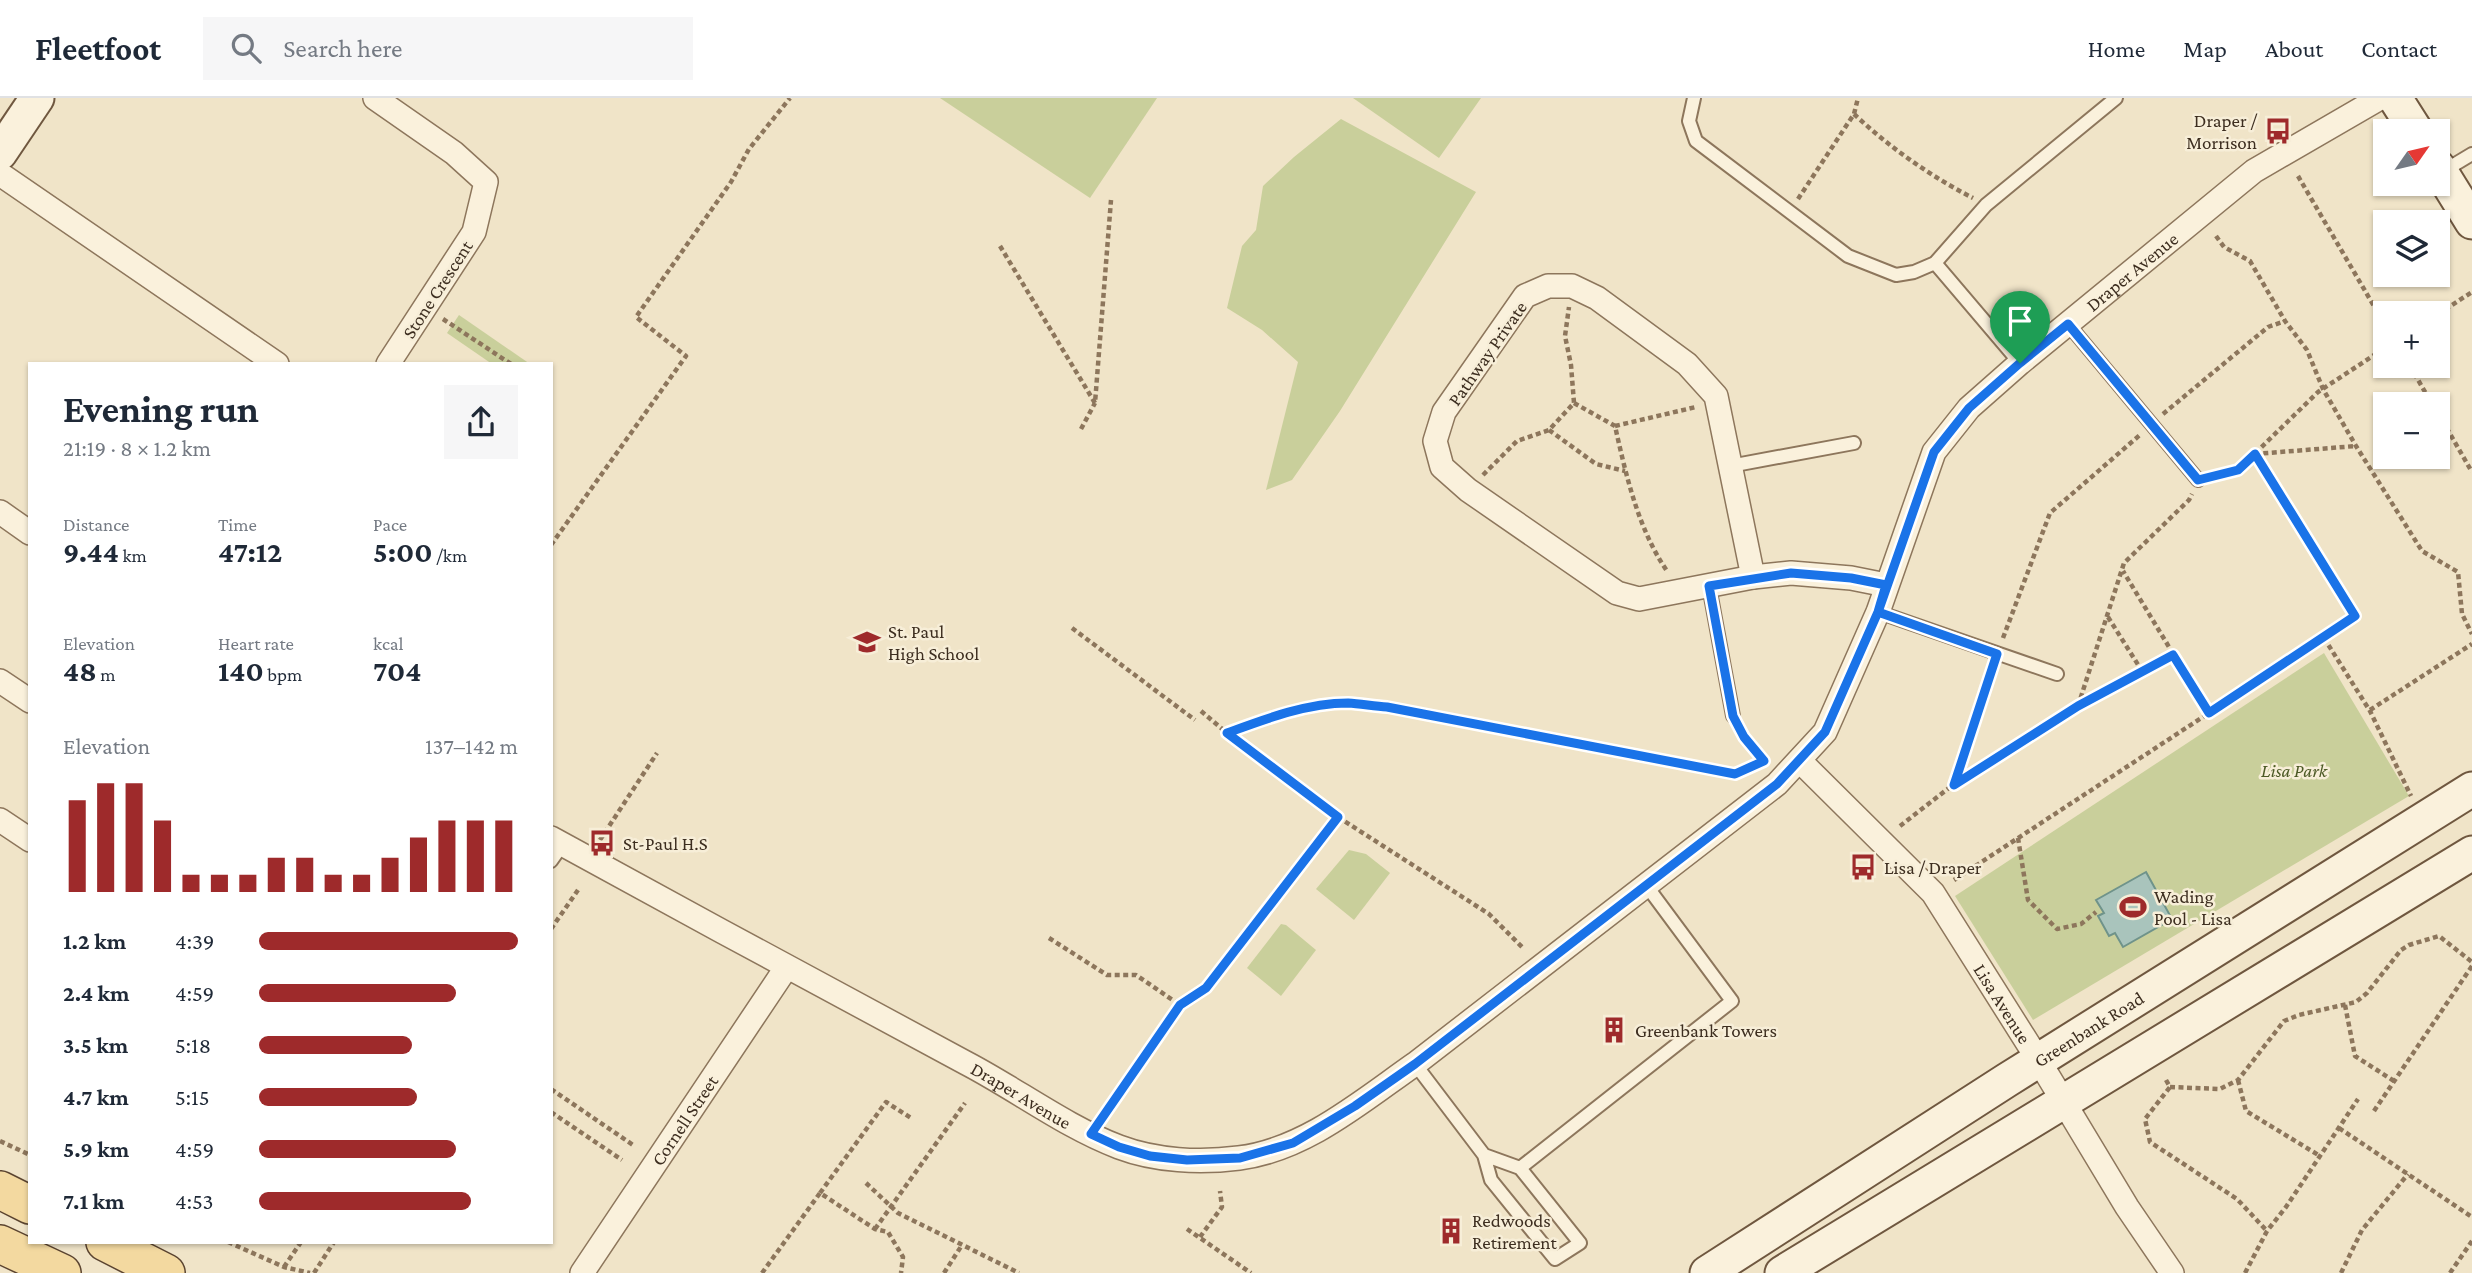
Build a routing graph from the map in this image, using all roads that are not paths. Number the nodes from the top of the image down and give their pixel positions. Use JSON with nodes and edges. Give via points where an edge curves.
{"nodes":[{"id":1,"x":37,"y":98,"type":"edge"},
{"id":2,"x":375,"y":98,"type":"edge"},
{"id":3,"x":1694,"y":98,"type":"edge"},
{"id":4,"x":2116,"y":98,"type":"edge"},
{"id":5,"x":2380,"y":98,"type":"edge"},
{"id":6,"x":2395,"y":98,"type":"edge"},
{"id":7,"x":2408,"y":119,"type":"edge"},
{"id":8,"x":0,"y":153,"type":"edge"},
{"id":9,"x":2472,"y":155,"type":"edge"},
{"id":10,"x":2450,"y":165,"type":"edge"},
{"id":11,"x":0,"y":174,"type":"edge"},
{"id":12,"x":2450,"y":186,"type":"edge"},
{"id":13,"x":2472,"y":222,"type":"edge"},
{"id":14,"x":1935,"y":263,"type":"junction"},
{"id":15,"x":2068,"y":324,"type":"junction"},
{"id":16,"x":274,"y":362,"type":"edge"},
{"id":17,"x":388,"y":362,"type":"edge"},
{"id":18,"x":2020,"y":363,"type":"junction"},
{"id":19,"x":1854,"y":443,"type":"dead end"},
{"id":20,"x":1731,"y":466,"type":"junction"},
{"id":21,"x":2198,"y":480,"type":"road end"},
{"id":22,"x":0,"y":512,"type":"edge"},
{"id":23,"x":28,"y":532,"type":"edge"},
{"id":24,"x":1753,"y":577,"type":"junction"},
{"id":25,"x":1886,"y":585,"type":"junction"},
{"id":26,"x":1709,"y":586,"type":"junction"},
{"id":27,"x":1878,"y":612,"type":"junction"},
{"id":28,"x":2057,"y":674,"type":"dead end"},
{"id":29,"x":0,"y":681,"type":"edge"},
{"id":30,"x":28,"y":700,"type":"edge"},
{"id":31,"x":1733,"y":716,"type":"road end"},
{"id":32,"x":1800,"y":761,"type":"junction"},
{"id":33,"x":2472,"y":789,"type":"edge"},
{"id":34,"x":0,"y":820,"type":"edge"},
{"id":35,"x":28,"y":839,"type":"edge"},
{"id":36,"x":555,"y":848,"type":"edge"},
{"id":37,"x":2472,"y":853,"type":"edge"},
{"id":38,"x":1646,"y":885,"type":"junction"},
{"id":39,"x":786,"y":968,"type":"junction"},
{"id":40,"x":2039,"y":1060,"type":"junction"},
{"id":41,"x":1415,"y":1064,"type":"junction"},
{"id":42,"x":2064,"y":1102,"type":"junction"},
{"id":43,"x":1484,"y":1155,"type":"junction"},
{"id":44,"x":1520,"y":1168,"type":"junction"},
{"id":45,"x":0,"y":1190,"type":"edge"},
{"id":46,"x":28,"y":1204,"type":"edge"},
{"id":47,"x":0,"y":1244,"type":"edge"},
{"id":48,"x":109,"y":1244,"type":"edge"},
{"id":49,"x":62,"y":1273,"type":"edge"},
{"id":50,"x":166,"y":1273,"type":"edge"},
{"id":51,"x":583,"y":1273,"type":"edge"},
{"id":52,"x":1707,"y":1273,"type":"edge"},
{"id":53,"x":1782,"y":1273,"type":"edge"},
{"id":54,"x":2172,"y":1273,"type":"edge"}],
"edges":[{"from":1,"to":8,"type":"main road"},
{"from":2,"to":17,"type":"street","name":"Stone Crescent","via":[[454,153],[486,182],[474,232]]},
{"from":3,"to":14,"type":"lane","via":[[1689,121],[1696,141],[1848,256],[1896,275]]},
{"from":4,"to":14,"type":"lane","via":[[1986,205]]},
{"from":5,"to":15,"type":"street","name":"Draper Avenue","via":[[2254,171]]},
{"from":6,"to":7,"type":"main road"},
{"from":9,"to":10,"type":"lane"},
{"from":11,"to":16,"type":"street"},
{"from":12,"to":13,"type":"main road"},
{"from":14,"to":18,"type":"lane"},
{"from":15,"to":18,"type":"street","name":"Draper Avenue"},
{"from":15,"to":21,"type":"lane"},
{"from":18,"to":25,"type":"street","name":"Draper Avenue","via":[[1969,408],[1934,452]]},
{"from":19,"to":20,"type":"lane"},
{"from":20,"to":24,"type":"street"},
{"from":20,"to":26,"type":"street","name":"Pathway Private","via":[[1716,396],[1687,364],[1597,298],[1572,286],[1548,286],[1525,296],[1444,412],[1435,441],[1442,467],[1468,490],[1617,593],[1639,599]]},
{"from":22,"to":23,"type":"street"},
{"from":24,"to":25,"type":"street","name":"Pathway Private","via":[[1791,573]]},
{"from":24,"to":26,"type":"street","name":"Pathway Private"},
{"from":25,"to":27,"type":"street","name":"Draper Avenue"},
{"from":26,"to":31,"type":"lane"},
{"from":27,"to":28,"type":"lane"},
{"from":27,"to":32,"type":"street","name":"Draper Avenue","via":[[1825,732]]},
{"from":29,"to":30,"type":"street"},
{"from":32,"to":38,"type":"street","name":"Draper Avenue"},
{"from":32,"to":40,"type":"street","name":"Lisa Avenue","via":[[1933,893]]},
{"from":33,"to":40,"type":"main road","name":"Greenbank Road"},
{"from":34,"to":35,"type":"street"},
{"from":36,"to":39,"type":"street","name":"Draper Avenue","via":[[588,858]]},
{"from":37,"to":42,"type":"main road"},
{"from":38,"to":41,"type":"street","name":"Draper Avenue"},
{"from":38,"to":44,"type":"lane","via":[[1732,1001]]},
{"from":39,"to":41,"type":"street","name":"Draper Avenue","via":[[1091,1134],[1150,1156],[1240,1158],[1293,1143]]},
{"from":39,"to":51,"type":"street","name":"Cornell Street"},
{"from":40,"to":42,"type":"street","name":"Lisa Avenue"},
{"from":40,"to":52,"type":"main road","name":"Greenbank Road"},
{"from":41,"to":43,"type":"lane"},
{"from":42,"to":53,"type":"main road"},
{"from":42,"to":54,"type":"street","name":"Lisa Avenue"},
{"from":43,"to":44,"type":"lane"},
{"from":43,"to":44,"type":"lane","via":[[1491,1180],[1555,1259],[1580,1243]]},
{"from":45,"to":46,"type":"main road"},
{"from":47,"to":49,"type":"main road"},
{"from":48,"to":50,"type":"main road"}]}
